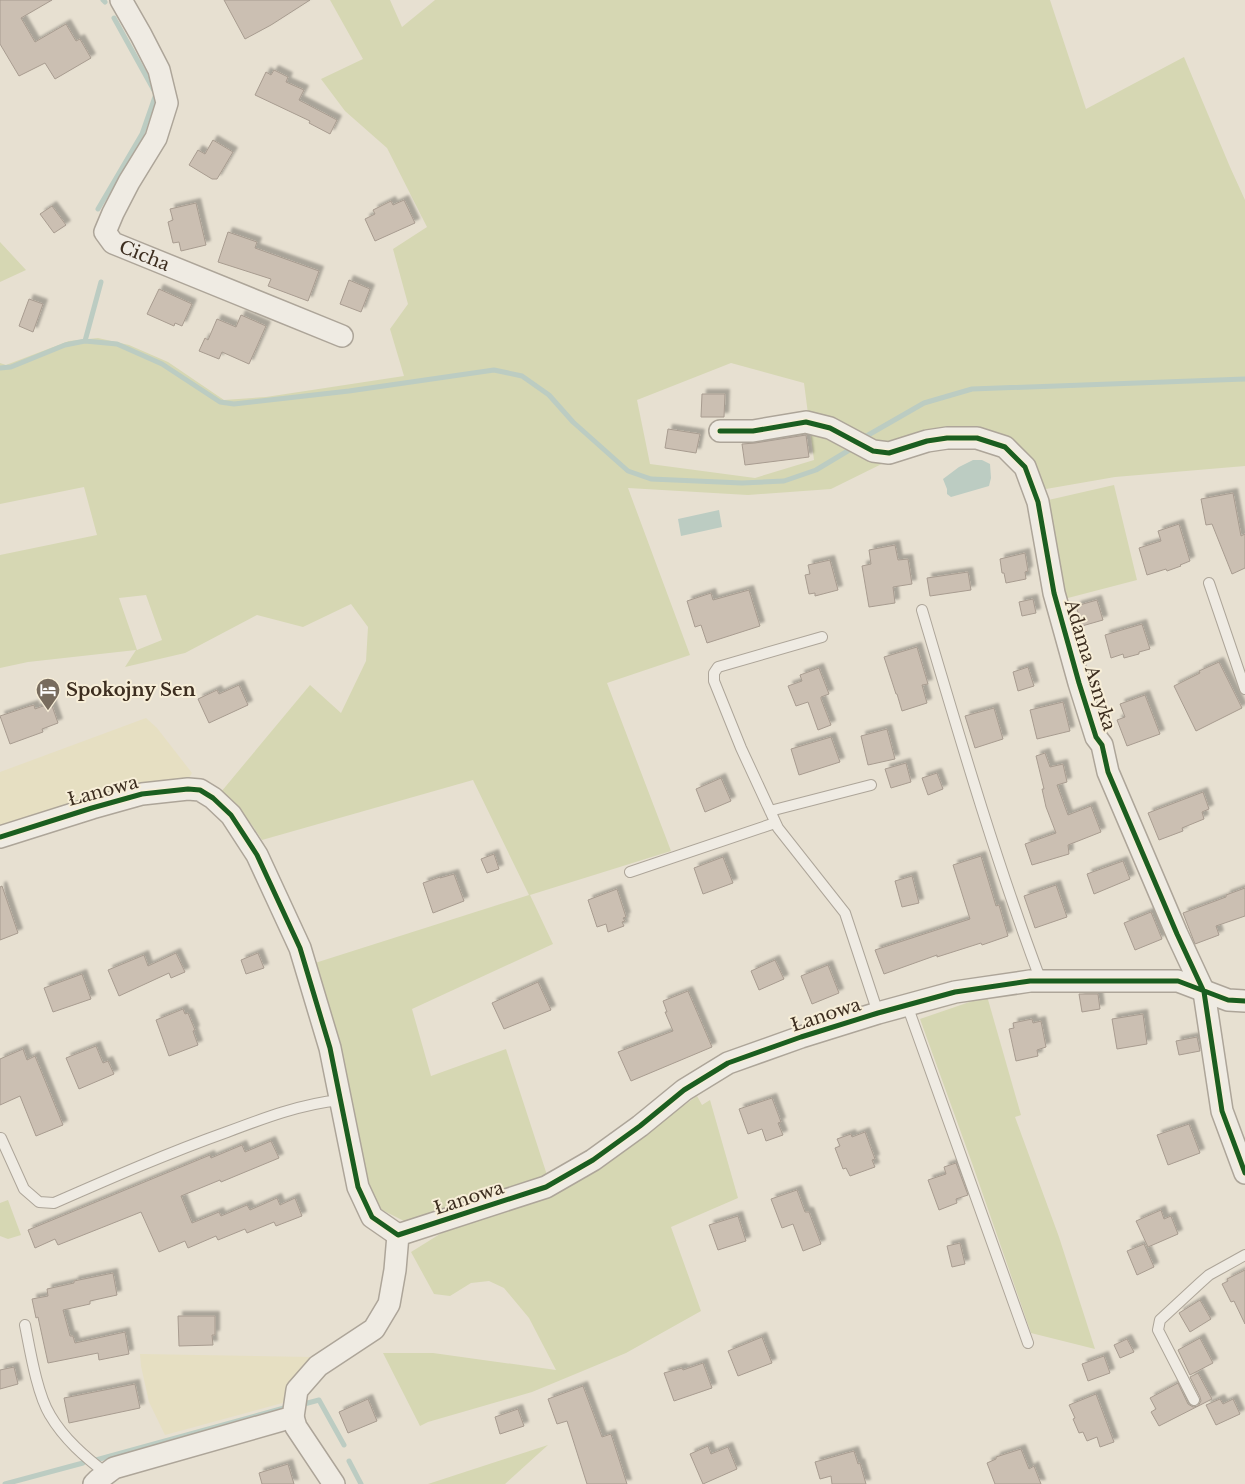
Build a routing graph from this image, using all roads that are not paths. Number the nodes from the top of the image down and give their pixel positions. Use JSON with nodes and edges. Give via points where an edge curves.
{"nodes":[{"id":1,"x":121,"y":0,"type":"edge"},
{"id":2,"x":342,"y":336,"type":"dead end"},
{"id":3,"x":720,"y":431,"type":"dead end"},
{"id":4,"x":1208,"y":583,"type":"dead end"},
{"id":5,"x":922,"y":610,"type":"dead end"},
{"id":6,"x":822,"y":637,"type":"dead end"},
{"id":7,"x":1245,"y":689,"type":"edge"},
{"id":8,"x":871,"y":784,"type":"dead end"},
{"id":9,"x":770,"y":811,"type":"junction"},
{"id":10,"x":775,"y":823,"type":"junction"},
{"id":11,"x":0,"y":837,"type":"edge"},
{"id":12,"x":630,"y":872,"type":"dead end"},
{"id":13,"x":1041,"y":981,"type":"junction"},
{"id":14,"x":1204,"y":992,"type":"junction"},
{"id":15,"x":1245,"y":1001,"type":"edge"},
{"id":16,"x":907,"y":1005,"type":"junction"},
{"id":17,"x":878,"y":1013,"type":"junction"},
{"id":18,"x":340,"y":1100,"type":"junction"},
{"id":19,"x":1,"y":1138,"type":"dead end"},
{"id":20,"x":1245,"y":1173,"type":"edge"},
{"id":21,"x":398,"y":1235,"type":"junction"},
{"id":22,"x":1245,"y":1254,"type":"edge"},
{"id":23,"x":24,"y":1325,"type":"dead end"},
{"id":24,"x":1028,"y":1343,"type":"dead end"},
{"id":25,"x":1194,"y":1400,"type":"dead end"},
{"id":26,"x":294,"y":1417,"type":"junction"},
{"id":27,"x":101,"y":1479,"type":"edge"},
{"id":28,"x":334,"y":1484,"type":"edge"}],
"edges":[{"from":1,"to":2,"type":"street","name":"Cicha","via":[[159,70],[166,103],[156,138],[129,182],[105,232],[113,243]]},
{"from":3,"to":14,"type":"street","name":"Adama Asnyka","via":[[753,432],[806,422],[830,428],[873,451],[889,454],[947,438],[977,438],[1005,447],[1025,467],[1038,502],[1054,593],[1096,737],[1102,746],[1111,780]]},
{"from":4,"to":7,"type":"lane"},
{"from":5,"to":13,"type":"lane","via":[[1016,913]]},
{"from":6,"to":9,"type":"lane","via":[[718,667],[714,673],[714,681],[741,748]]},
{"from":8,"to":9,"type":"lane"},
{"from":9,"to":10,"type":"lane"},
{"from":10,"to":12,"type":"lane"},
{"from":10,"to":17,"type":"lane","via":[[845,912]]},
{"from":11,"to":18,"type":"street","name":"Łanowa","via":[[142,794],[188,789],[200,790],[213,798],[231,815],[257,855],[300,948],[330,1048]]},
{"from":13,"to":14,"type":"street","name":"Łanowa","via":[[1178,981]]},
{"from":13,"to":16,"type":"street","name":"Łanowa","via":[[955,992]]},
{"from":14,"to":15,"type":"street","name":"Łanowa","via":[[1228,1000]]},
{"from":14,"to":20,"type":"street","name":"Adama Asnyka","via":[[1222,1110]]},
{"from":16,"to":17,"type":"street","name":"Łanowa"},
{"from":16,"to":24,"type":"lane"},
{"from":17,"to":21,"type":"street","name":"Łanowa","via":[[728,1063],[684,1090],[593,1160],[546,1187]]},
{"from":18,"to":19,"type":"lane","via":[[281,1112],[170,1153],[54,1203],[39,1202],[24,1189]]},
{"from":18,"to":21,"type":"street","name":"Łanowa","via":[[358,1187],[372,1216]]},
{"from":21,"to":26,"type":"street","via":[[390,1304],[374,1329],[318,1366],[297,1390]]},
{"from":22,"to":25,"type":"lane","via":[[1209,1275],[1160,1320],[1158,1330]]},
{"from":23,"to":27,"type":"lane","via":[[49,1415]]},
{"from":26,"to":27,"type":"street","via":[[114,1468]]},
{"from":26,"to":28,"type":"street","via":[[296,1427]]}]}
